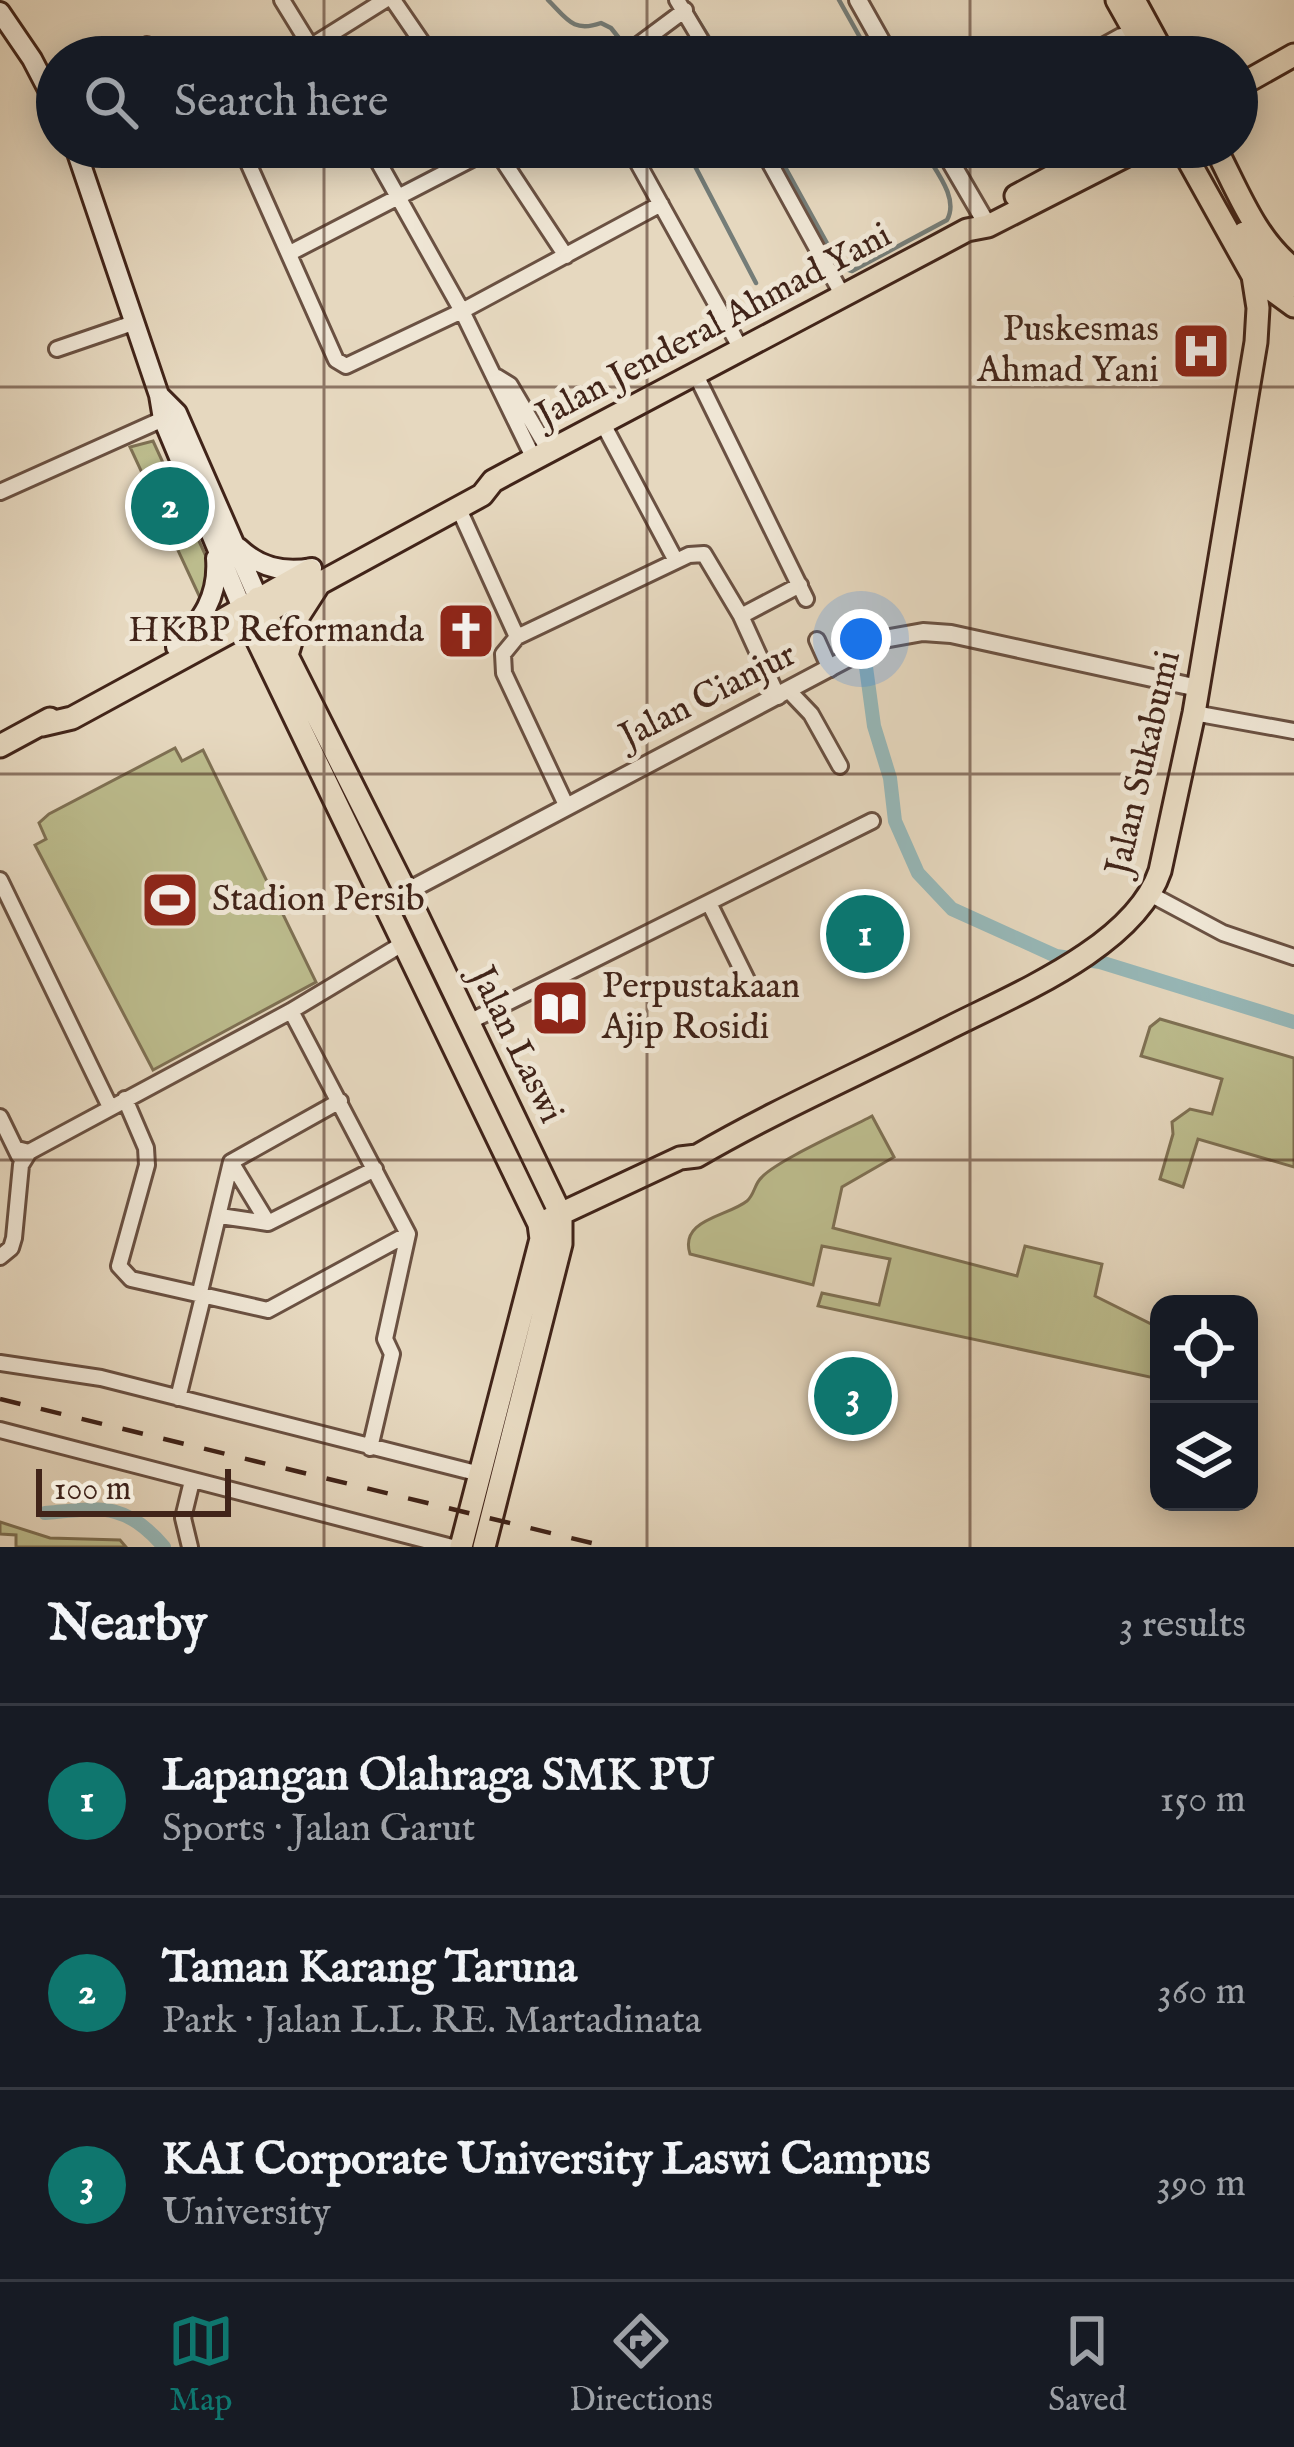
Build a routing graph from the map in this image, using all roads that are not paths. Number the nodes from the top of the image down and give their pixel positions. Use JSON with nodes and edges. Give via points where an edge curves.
{"nodes":[{"id":1,"x":282,"y":0,"type":"edge"},
{"id":2,"x":389,"y":0,"type":"edge"},
{"id":3,"x":858,"y":0,"type":"edge"},
{"id":4,"x":1101,"y":0,"type":"edge"},
{"id":5,"x":1117,"y":0,"type":"edge"},
{"id":6,"x":1143,"y":4,"type":"edge"},
{"id":7,"x":681,"y":5,"type":"edge"},
{"id":8,"x":0,"y":12,"type":"edge"},
{"id":9,"x":304,"y":36,"type":"edge"},
{"id":10,"x":338,"y":36,"type":"edge"},
{"id":11,"x":416,"y":36,"type":"edge"},
{"id":12,"x":648,"y":36,"type":"edge"},
{"id":13,"x":699,"y":36,"type":"edge"},
{"id":14,"x":878,"y":36,"type":"edge"},
{"id":15,"x":1121,"y":36,"type":"edge"},
{"id":16,"x":1137,"y":36,"type":"edge"},
{"id":17,"x":1156,"y":36,"type":"edge"},
{"id":18,"x":1294,"y":55,"type":"edge"},
{"id":19,"x":36,"y":70,"type":"edge"},
{"id":20,"x":1258,"y":75,"type":"edge"},
{"id":21,"x":82,"y":168,"type":"edge"},
{"id":22,"x":251,"y":168,"type":"edge"},
{"id":23,"x":382,"y":168,"type":"edge"},
{"id":24,"x":453,"y":168,"type":"edge"},
{"id":25,"x":508,"y":168,"type":"edge"},
{"id":26,"x":641,"y":168,"type":"edge"},
{"id":27,"x":772,"y":168,"type":"edge"},
{"id":28,"x":954,"y":168,"type":"edge"},
{"id":29,"x":1073,"y":168,"type":"edge"},
{"id":30,"x":1099,"y":168,"type":"edge"},
{"id":31,"x":1193,"y":168,"type":"edge"},
{"id":32,"x":1209,"y":168,"type":"edge"},
{"id":33,"x":1226,"y":168,"type":"edge"},
{"id":34,"x":399,"y":196,"type":"junction"},
{"id":35,"x":661,"y":204,"type":"junction"},
{"id":36,"x":984,"y":223,"type":"junction"},
{"id":37,"x":290,"y":253,"type":"junction"},
{"id":38,"x":566,"y":256,"type":"junction"},
{"id":39,"x":1294,"y":269,"type":"edge"},
{"id":40,"x":1253,"y":275,"type":"junction"},
{"id":41,"x":842,"y":296,"type":"junction"},
{"id":42,"x":1293,"y":300,"type":"edge"},
{"id":43,"x":462,"y":311,"type":"junction"},
{"id":44,"x":133,"y":323,"type":"junction"},
{"id":45,"x":1256,"y":342,"type":"junction"},
{"id":46,"x":57,"y":349,"type":"dead end"},
{"id":47,"x":741,"y":349,"type":"junction"},
{"id":48,"x":695,"y":373,"type":"junction"},
{"id":49,"x":159,"y":395,"type":"junction"},
{"id":50,"x":163,"y":419,"type":"junction"},
{"id":51,"x":602,"y":422,"type":"junction"},
{"id":52,"x":541,"y":455,"type":"junction"},
{"id":53,"x":493,"y":482,"type":"junction"},
{"id":54,"x":0,"y":492,"type":"edge"},
{"id":55,"x":458,"y":507,"type":"junction"},
{"id":56,"x":224,"y":544,"type":"junction"},
{"id":57,"x":676,"y":561,"type":"junction"},
{"id":58,"x":319,"y":573,"type":"junction"},
{"id":59,"x":253,"y":610,"type":"junction"},
{"id":60,"x":741,"y":616,"type":"junction"},
{"id":61,"x":517,"y":637,"type":"junction"},
{"id":62,"x":818,"y":640,"type":"dead end"},
{"id":63,"x":210,"y":643,"type":"junction"},
{"id":64,"x":176,"y":647,"type":"junction"},
{"id":65,"x":278,"y":660,"type":"junction"},
{"id":66,"x":837,"y":665,"type":"junction"},
{"id":67,"x":1198,"y":688,"type":"junction"},
{"id":68,"x":784,"y":694,"type":"junction"},
{"id":69,"x":1194,"y":713,"type":"junction"},
{"id":70,"x":42,"y":725,"type":"junction"},
{"id":71,"x":1294,"y":731,"type":"edge"},
{"id":72,"x":0,"y":746,"type":"edge"},
{"id":73,"x":839,"y":766,"type":"dead end"},
{"id":74,"x":567,"y":807,"type":"junction"},
{"id":75,"x":872,"y":821,"type":"dead end"},
{"id":76,"x":0,"y":880,"type":"edge"},
{"id":77,"x":406,"y":892,"type":"junction"},
{"id":78,"x":1150,"y":894,"type":"junction"},
{"id":79,"x":710,"y":905,"type":"junction"},
{"id":80,"x":404,"y":944,"type":"junction"},
{"id":81,"x":1294,"y":957,"type":"edge"},
{"id":82,"x":747,"y":980,"type":"dead end"},
{"id":83,"x":291,"y":1011,"type":"junction"},
{"id":84,"x":469,"y":1022,"type":"junction"},
{"id":85,"x":125,"y":1099,"type":"junction"},
{"id":86,"x":340,"y":1101,"type":"junction"},
{"id":87,"x":110,"y":1107,"type":"junction"},
{"id":88,"x":0,"y":1117,"type":"edge"},
{"id":89,"x":22,"y":1156,"type":"junction"},
{"id":90,"x":231,"y":1162,"type":"junction"},
{"id":91,"x":375,"y":1169,"type":"junction"},
{"id":92,"x":220,"y":1216,"type":"junction"},
{"id":93,"x":268,"y":1223,"type":"junction"},
{"id":94,"x":551,"y":1227,"type":"junction"},
{"id":95,"x":408,"y":1234,"type":"junction"},
{"id":96,"x":2,"y":1256,"type":"edge"},
{"id":97,"x":0,"y":1277,"type":"edge"},
{"id":98,"x":201,"y":1296,"type":"junction"},
{"id":99,"x":0,"y":1363,"type":"edge"},
{"id":100,"x":178,"y":1398,"type":"junction"},
{"id":101,"x":0,"y":1430,"type":"edge"},
{"id":102,"x":370,"y":1448,"type":"junction"},
{"id":103,"x":480,"y":1474,"type":"junction"},
{"id":104,"x":192,"y":1481,"type":"junction"},
{"id":105,"x":190,"y":1547,"type":"edge"},
{"id":106,"x":456,"y":1547,"type":"edge"},
{"id":107,"x":484,"y":1547,"type":"edge"}],
"edges":[{"from":1,"to":9,"type":"street"},
{"from":2,"to":10,"type":"street"},
{"from":2,"to":11,"type":"street"},
{"from":3,"to":14,"type":"street"},
{"from":4,"to":15,"type":"main road"},
{"from":5,"to":16,"type":"main road"},
{"from":6,"to":17,"type":"main road"},
{"from":7,"to":12,"type":"street"},
{"from":7,"to":13,"type":"street"},
{"from":8,"to":19,"type":"main road"},
{"from":18,"to":20,"type":"main road"},
{"from":21,"to":44,"type":"main road"},
{"from":22,"to":37,"type":"street"},
{"from":23,"to":34,"type":"street"},
{"from":24,"to":34,"type":"street"},
{"from":25,"to":38,"type":"street"},
{"from":26,"to":35,"type":"street"},
{"from":27,"to":41,"type":"street"},
{"from":28,"to":36,"type":"street"},
{"from":29,"to":36,"type":"main road","name":"Jalan Jenderal Ahmad Yani"},
{"from":30,"to":36,"type":"main road","name":"Jalan Jenderal Ahmad Yani"},
{"from":31,"to":40,"type":"main road"},
{"from":32,"to":42,"type":"main road","via":[[1254,250]]},
{"from":33,"to":39,"type":"main road","via":[[1272,252]]},
{"from":34,"to":37,"type":"street"},
{"from":34,"to":43,"type":"street"},
{"from":35,"to":38,"type":"street"},
{"from":35,"to":47,"type":"street"},
{"from":36,"to":41,"type":"main road","name":"Jalan Jenderal Ahmad Yani"},
{"from":37,"to":43,"type":"street","via":[[341,365]]},
{"from":38,"to":43,"type":"street"},
{"from":40,"to":42,"type":"main road"},
{"from":40,"to":45,"type":"main road","name":"Jalan Sukabumi"},
{"from":41,"to":47,"type":"main road","name":"Jalan Jenderal Ahmad Yani"},
{"from":42,"to":45,"type":"main road"},
{"from":43,"to":52,"type":"street","via":[[496,386]]},
{"from":44,"to":46,"type":"street"},
{"from":44,"to":49,"type":"main road"},
{"from":45,"to":67,"type":"main road","name":"Jalan Sukabumi"},
{"from":47,"to":48,"type":"main road","name":"Jalan Jenderal Ahmad Yani"},
{"from":48,"to":51,"type":"main road","name":"Jalan Jenderal Ahmad Yani"},
{"from":48,"to":60,"type":"street","via":[[803,592]]},
{"from":49,"to":50,"type":"main road"},
{"from":49,"to":56,"type":"main road","via":[[177,413]]},
{"from":50,"to":54,"type":"street"},
{"from":50,"to":56,"type":"main road"},
{"from":51,"to":52,"type":"main road","name":"Jalan Jenderal Ahmad Yani"},
{"from":51,"to":57,"type":"street"},
{"from":52,"to":53,"type":"main road","name":"Jalan Jenderal Ahmad Yani"},
{"from":53,"to":55,"type":"main road","name":"Jalan Jenderal Ahmad Yani"},
{"from":53,"to":58,"type":"main road","name":"Jalan Jenderal Ahmad Yani","via":[[476,484]]},
{"from":55,"to":58,"type":"main road","name":"Jalan Jenderal Ahmad Yani"},
{"from":55,"to":61,"type":"street"},
{"from":56,"to":58,"type":"main road","via":[[278,570]]},
{"from":56,"to":59,"type":"main road"},
{"from":56,"to":64,"type":"main road","via":[[212,599]]},
{"from":57,"to":60,"type":"street","via":[[704,554]]},
{"from":57,"to":61,"type":"street"},
{"from":58,"to":59,"type":"main road","name":"Jalan Jenderal Ahmad Yani"},
{"from":58,"to":65,"type":"main road"},
{"from":59,"to":63,"type":"main road","name":"Jalan Jenderal Ahmad Yani"},
{"from":59,"to":64,"type":"main road","name":"Jalan Jenderal Ahmad Yani"},
{"from":59,"to":65,"type":"main road","name":"Jalan Laswi"},
{"from":60,"to":68,"type":"street"},
{"from":61,"to":74,"type":"street","via":[[503,654],[504,674]]},
{"from":62,"to":66,"type":"street"},
{"from":63,"to":65,"type":"main road"},
{"from":63,"to":70,"type":"main road","name":"Jalan Jenderal Ahmad Yani","via":[[72,718]]},
{"from":64,"to":70,"type":"main road","name":"Jalan Jenderal Ahmad Yani"},
{"from":65,"to":77,"type":"main road","name":"Jalan Laswi"},
{"from":65,"to":80,"type":"main road","name":"Jalan Laswi"},
{"from":66,"to":67,"type":"street","name":"Jalan Cianjur","via":[[903,635],[951,634]]},
{"from":66,"to":68,"type":"street","name":"Jalan Cianjur"},
{"from":67,"to":69,"type":"main road","name":"Jalan Sukabumi"},
{"from":68,"to":73,"type":"street","via":[[811,714]]},
{"from":68,"to":74,"type":"street","name":"Jalan Cianjur"},
{"from":69,"to":71,"type":"street"},
{"from":69,"to":78,"type":"main road","name":"Jalan Sukabumi"},
{"from":70,"to":72,"type":"main road","name":"Jalan Jenderal Ahmad Yani"},
{"from":74,"to":77,"type":"street","name":"Jalan Cianjur"},
{"from":75,"to":79,"type":"street"},
{"from":76,"to":87,"type":"street"},
{"from":77,"to":84,"type":"main road","name":"Jalan Laswi"},
{"from":78,"to":81,"type":"street"},
{"from":78,"to":94,"type":"main road","name":"Jalan Sukabumi","via":[[1064,968]]},
{"from":79,"to":82,"type":"street"},
{"from":79,"to":84,"type":"street"},
{"from":80,"to":83,"type":"street"},
{"from":80,"to":94,"type":"main road","name":"Jalan Laswi"},
{"from":83,"to":85,"type":"street"},
{"from":83,"to":86,"type":"street"},
{"from":84,"to":94,"type":"main road","name":"Jalan Laswi"},
{"from":85,"to":87,"type":"street"},
{"from":85,"to":98,"type":"street","via":[[148,1156],[119,1266],[131,1279]]},
{"from":86,"to":90,"type":"street"},
{"from":86,"to":91,"type":"street"},
{"from":87,"to":89,"type":"street"},
{"from":88,"to":89,"type":"street"},
{"from":89,"to":96,"type":"street","via":[[14,1238]]},
{"from":90,"to":92,"type":"street"},
{"from":90,"to":93,"type":"street"},
{"from":91,"to":93,"type":"street"},
{"from":91,"to":95,"type":"street"},
{"from":92,"to":93,"type":"street"},
{"from":92,"to":98,"type":"street"},
{"from":94,"to":103,"type":"main road"},
{"from":94,"to":107,"type":"main road"},
{"from":95,"to":98,"type":"street","via":[[268,1310]]},
{"from":95,"to":102,"type":"street"},
{"from":96,"to":97,"type":"street"},
{"from":98,"to":100,"type":"street"},
{"from":99,"to":100,"type":"street"},
{"from":100,"to":102,"type":"street"},
{"from":101,"to":104,"type":"street"},
{"from":102,"to":103,"type":"street"},
{"from":103,"to":106,"type":"main road"},
{"from":104,"to":105,"type":"street","via":[[183,1518]]},
{"from":104,"to":106,"type":"street"}]}
